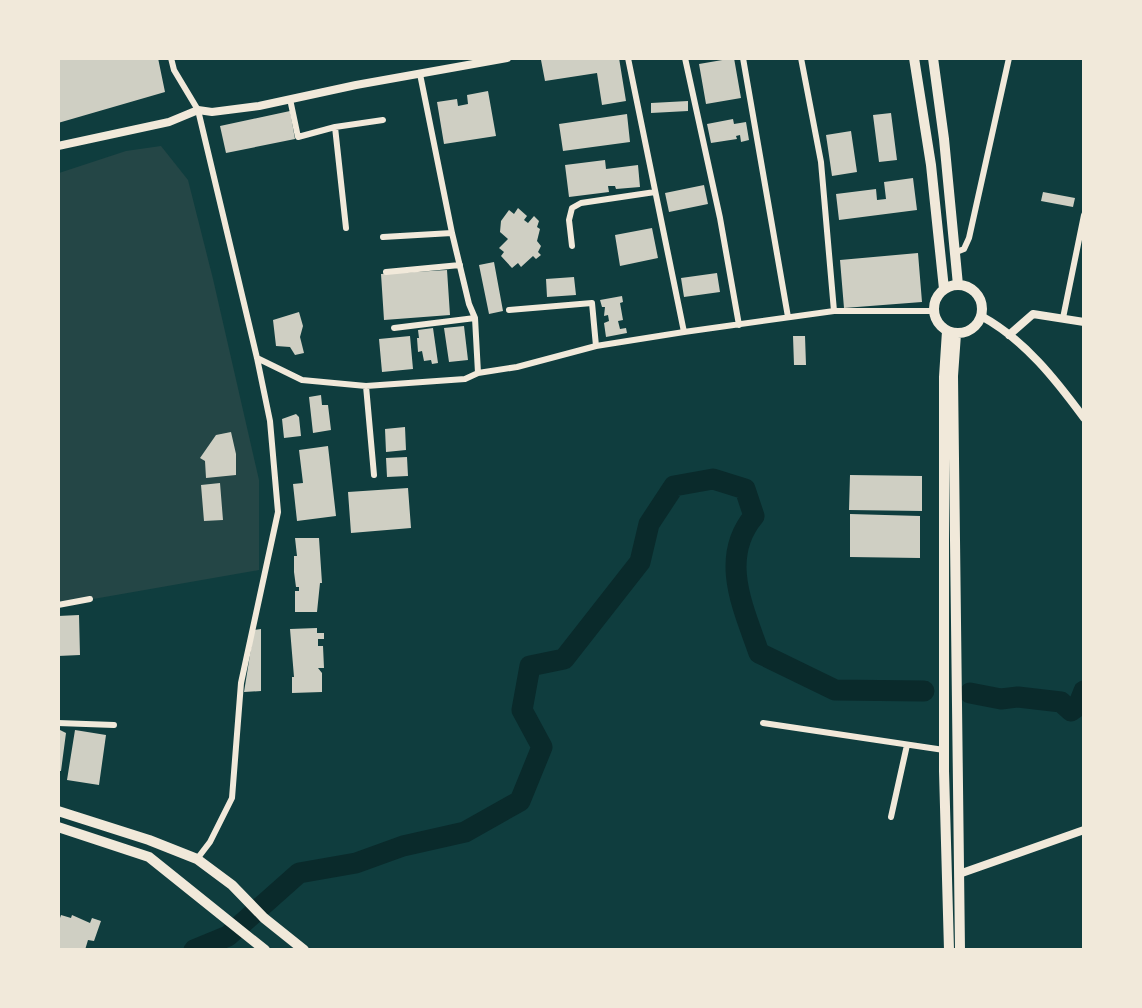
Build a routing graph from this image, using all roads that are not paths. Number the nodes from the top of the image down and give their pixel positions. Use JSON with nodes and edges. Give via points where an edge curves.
{"nodes":[{"id":1,"x":171,"y":58,"type":"edge"},
{"id":2,"x":507,"y":58,"type":"edge"},
{"id":3,"x":628,"y":58,"type":"edge"},
{"id":4,"x":686,"y":58,"type":"edge"},
{"id":5,"x":743,"y":58,"type":"edge"},
{"id":6,"x":801,"y":58,"type":"edge"},
{"id":7,"x":914,"y":58,"type":"edge"},
{"id":8,"x":933,"y":58,"type":"edge"},
{"id":9,"x":1009,"y":58,"type":"edge"},
{"id":10,"x":420,"y":74,"type":"junction"},
{"id":11,"x":290,"y":99,"type":"junction"},
{"id":12,"x":198,"y":110,"type":"junction"},
{"id":13,"x":383,"y":120,"type":"dead end"},
{"id":14,"x":335,"y":127,"type":"junction"},
{"id":15,"x":58,"y":146,"type":"edge"},
{"id":16,"x":655,"y":192,"type":"junction"},
{"id":17,"x":1083,"y":215,"type":"edge"},
{"id":18,"x":346,"y":228,"type":"dead end"},
{"id":19,"x":452,"y":232,"type":"junction"},
{"id":20,"x":383,"y":237,"type":"dead end"},
{"id":21,"x":572,"y":246,"type":"dead end"},
{"id":22,"x":954,"y":253,"type":"junction"},
{"id":23,"x":460,"y":266,"type":"junction"},
{"id":24,"x":386,"y":272,"type":"dead end"},
{"id":25,"x":958,"y":285,"type":"junction"},
{"id":26,"x":944,"y":289,"type":"junction"},
{"id":27,"x":509,"y":310,"type":"dead end"},
{"id":28,"x":834,"y":311,"type":"junction"},
{"id":29,"x":933,"y":311,"type":"junction"},
{"id":30,"x":981,"y":316,"type":"junction"},
{"id":31,"x":788,"y":317,"type":"junction"},
{"id":32,"x":475,"y":318,"type":"junction"},
{"id":33,"x":1063,"y":318,"type":"junction"},
{"id":34,"x":1083,"y":322,"type":"edge"},
{"id":35,"x":739,"y":325,"type":"junction"},
{"id":36,"x":394,"y":328,"type":"dead end"},
{"id":37,"x":684,"y":332,"type":"junction"},
{"id":38,"x":951,"y":333,"type":"junction"},
{"id":39,"x":1009,"y":335,"type":"junction"},
{"id":40,"x":596,"y":346,"type":"junction"},
{"id":41,"x":257,"y":358,"type":"junction"},
{"id":42,"x":478,"y":373,"type":"junction"},
{"id":43,"x":366,"y":386,"type":"junction"},
{"id":44,"x":1083,"y":418,"type":"edge"},
{"id":45,"x":374,"y":475,"type":"dead end"},
{"id":46,"x":90,"y":599,"type":"dead end"},
{"id":47,"x":58,"y":605,"type":"edge"},
{"id":48,"x":58,"y":723,"type":"edge"},
{"id":49,"x":763,"y":723,"type":"dead end"},
{"id":50,"x":114,"y":726,"type":"dead end"},
{"id":51,"x":907,"y":745,"type":"junction"},
{"id":52,"x":944,"y":750,"type":"junction"},
{"id":53,"x":58,"y":812,"type":"edge"},
{"id":54,"x":891,"y":816,"type":"dead end"},
{"id":55,"x":58,"y":827,"type":"edge"},
{"id":56,"x":1083,"y":830,"type":"edge"},
{"id":57,"x":197,"y":859,"type":"junction"},
{"id":58,"x":960,"y":874,"type":"junction"},
{"id":59,"x":303,"y":949,"type":"edge"},
{"id":60,"x":266,"y":950,"type":"edge"},
{"id":61,"x":949,"y":950,"type":"edge"},
{"id":62,"x":960,"y":950,"type":"edge"}],
"edges":[{"from":1,"to":12,"type":"street"},
{"from":2,"to":10,"type":"street"},
{"from":3,"to":16,"type":"street"},
{"from":4,"to":35,"type":"street"},
{"from":5,"to":31,"type":"street"},
{"from":6,"to":28,"type":"street","via":[[821,162]]},
{"from":7,"to":26,"type":"main road","via":[[931,165]]},
{"from":8,"to":22,"type":"main road"},
{"from":9,"to":22,"type":"street","via":[[969,238],[964,249]]},
{"from":10,"to":11,"type":"street"},
{"from":10,"to":19,"type":"street"},
{"from":11,"to":12,"type":"street","via":[[212,112]]},
{"from":11,"to":14,"type":"street","via":[[298,137]]},
{"from":12,"to":15,"type":"street","via":[[169,122]]},
{"from":12,"to":41,"type":"street"},
{"from":13,"to":14,"type":"street"},
{"from":14,"to":18,"type":"street"},
{"from":16,"to":21,"type":"street","via":[[581,203],[572,208]]},
{"from":16,"to":37,"type":"street"},
{"from":17,"to":33,"type":"street"},
{"from":19,"to":20,"type":"street"},
{"from":19,"to":23,"type":"street"},
{"from":22,"to":25,"type":"main road"},
{"from":23,"to":24,"type":"street"},
{"from":23,"to":32,"type":"street"},
{"from":25,"to":26,"type":"main road"},
{"from":25,"to":30,"type":"main road","via":[[970,288],[981,304]]},
{"from":26,"to":29,"type":"main road"},
{"from":27,"to":40,"type":"street","via":[[592,303]]},
{"from":28,"to":29,"type":"street"},
{"from":28,"to":31,"type":"street"},
{"from":29,"to":38,"type":"main road","via":[[936,320]]},
{"from":30,"to":38,"type":"main road","via":[[969,331]]},
{"from":30,"to":39,"type":"street"},
{"from":31,"to":35,"type":"street"},
{"from":32,"to":36,"type":"street"},
{"from":32,"to":42,"type":"street"},
{"from":33,"to":34,"type":"street"},
{"from":33,"to":39,"type":"street","via":[[1033,314]]},
{"from":35,"to":37,"type":"street"},
{"from":37,"to":40,"type":"street"},
{"from":38,"to":52,"type":"main road","via":[[944,377]]},
{"from":38,"to":58,"type":"main road"},
{"from":39,"to":44,"type":"street","via":[[1057,382]]},
{"from":40,"to":42,"type":"street"},
{"from":41,"to":43,"type":"street","via":[[302,380]]},
{"from":41,"to":57,"type":"street","via":[[270,421],[278,512],[241,683],[232,798]]},
{"from":42,"to":43,"type":"street","via":[[465,379]]},
{"from":43,"to":45,"type":"street"},
{"from":46,"to":47,"type":"street"},
{"from":48,"to":50,"type":"street"},
{"from":49,"to":51,"type":"street"},
{"from":51,"to":52,"type":"street"},
{"from":51,"to":54,"type":"street"},
{"from":52,"to":61,"type":"main road"},
{"from":53,"to":57,"type":"main road"},
{"from":55,"to":60,"type":"main road","via":[[149,857]]},
{"from":56,"to":58,"type":"street"},
{"from":57,"to":59,"type":"main road"},
{"from":58,"to":62,"type":"main road"}]}
